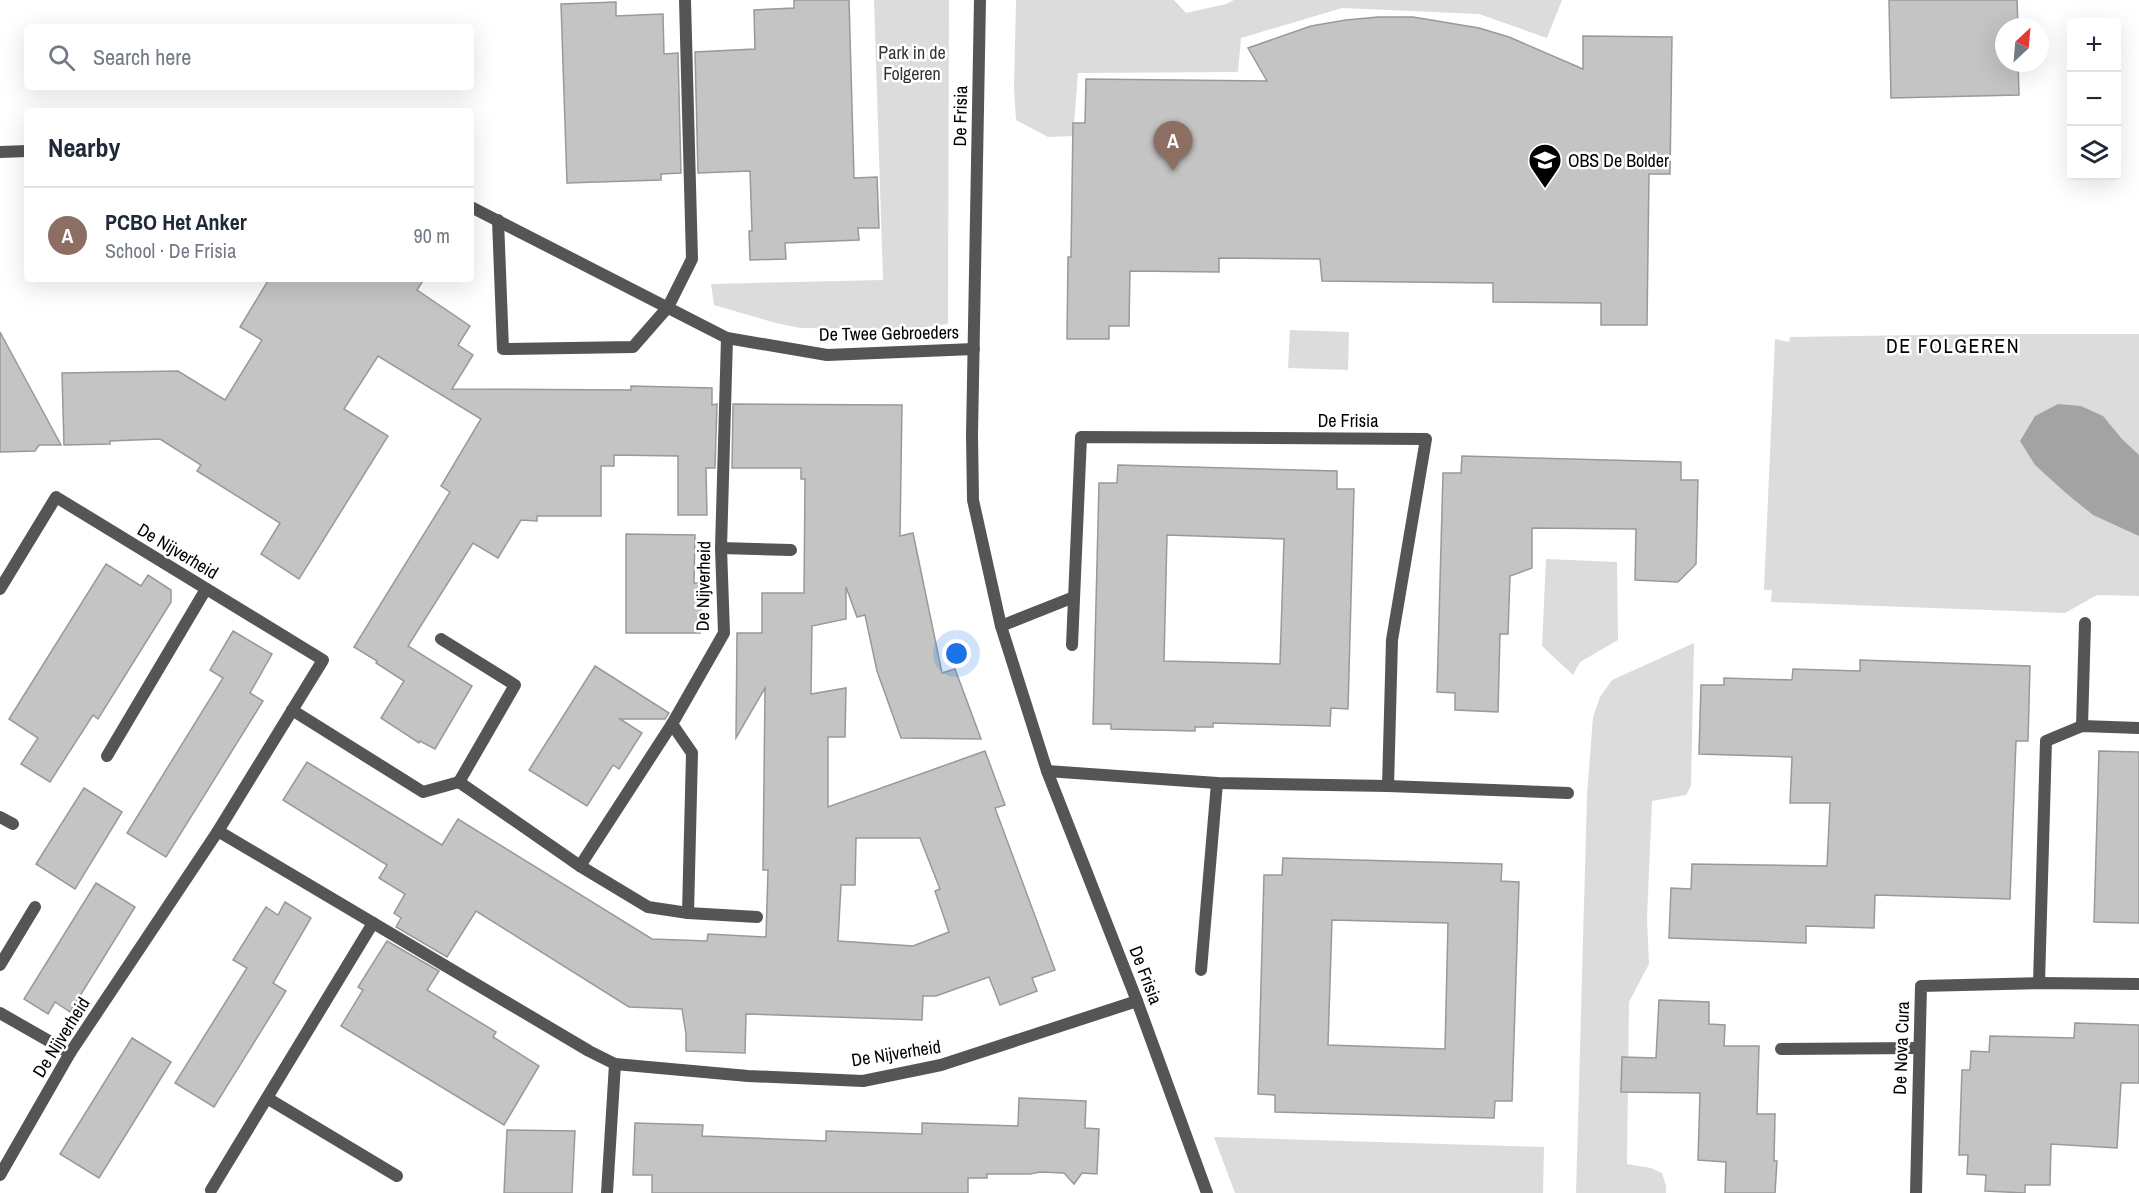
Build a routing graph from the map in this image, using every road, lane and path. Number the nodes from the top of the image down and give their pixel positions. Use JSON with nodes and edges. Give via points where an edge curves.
{"nodes":[{"id":1,"x":685,"y":0,"type":"edge"},
{"id":2,"x":980,"y":0,"type":"edge"},
{"id":3,"x":24,"y":151,"type":"edge"},
{"id":4,"x":0,"y":152,"type":"edge"},
{"id":5,"x":474,"y":208,"type":"edge"},
{"id":6,"x":498,"y":220,"type":"junction"},
{"id":7,"x":668,"y":307,"type":"junction"},
{"id":8,"x":727,"y":338,"type":"junction"},
{"id":9,"x":974,"y":350,"type":"junction"},
{"id":10,"x":722,"y":548,"type":"junction"},
{"id":11,"x":791,"y":550,"type":"dead end"},
{"id":12,"x":0,"y":589,"type":"edge"},
{"id":13,"x":206,"y":589,"type":"junction"},
{"id":14,"x":1074,"y":597,"type":"junction"},
{"id":15,"x":2085,"y":623,"type":"dead end"},
{"id":16,"x":1001,"y":626,"type":"junction"},
{"id":17,"x":441,"y":639,"type":"dead end"},
{"id":18,"x":1072,"y":645,"type":"dead end"},
{"id":19,"x":292,"y":710,"type":"junction"},
{"id":20,"x":672,"y":724,"type":"junction"},
{"id":21,"x":2082,"y":726,"type":"junction"},
{"id":22,"x":2139,"y":728,"type":"edge"},
{"id":23,"x":108,"y":756,"type":"dead end"},
{"id":24,"x":1047,"y":771,"type":"junction"},
{"id":25,"x":459,"y":782,"type":"junction"},
{"id":26,"x":1217,"y":783,"type":"junction"},
{"id":27,"x":1388,"y":786,"type":"junction"},
{"id":28,"x":1568,"y":794,"type":"dead end"},
{"id":29,"x":0,"y":817,"type":"edge"},
{"id":30,"x":13,"y":824,"type":"dead end"},
{"id":31,"x":218,"y":831,"type":"junction"},
{"id":32,"x":580,"y":866,"type":"junction"},
{"id":33,"x":35,"y":907,"type":"dead end"},
{"id":34,"x":688,"y":913,"type":"junction"},
{"id":35,"x":757,"y":917,"type":"dead end"},
{"id":36,"x":373,"y":923,"type":"junction"},
{"id":37,"x":0,"y":965,"type":"edge"},
{"id":38,"x":1201,"y":970,"type":"dead end"},
{"id":39,"x":2039,"y":983,"type":"junction"},
{"id":40,"x":2139,"y":984,"type":"edge"},
{"id":41,"x":1137,"y":1001,"type":"junction"},
{"id":42,"x":0,"y":1013,"type":"edge"},
{"id":43,"x":1919,"y":1048,"type":"junction"},
{"id":44,"x":1781,"y":1049,"type":"dead end"},
{"id":45,"x":70,"y":1053,"type":"junction"},
{"id":46,"x":615,"y":1064,"type":"junction"},
{"id":47,"x":267,"y":1098,"type":"junction"},
{"id":48,"x":0,"y":1175,"type":"edge"},
{"id":49,"x":397,"y":1176,"type":"dead end"},
{"id":50,"x":211,"y":1190,"type":"dead end"},
{"id":51,"x":607,"y":1193,"type":"edge"},
{"id":52,"x":1207,"y":1193,"type":"edge"},
{"id":53,"x":1916,"y":1193,"type":"edge"}],
"edges":[{"from":1,"to":7,"type":"street","via":[[692,259]]},
{"from":2,"to":9,"type":"street","name":"De Frisia"},
{"from":3,"to":4,"type":"street"},
{"from":5,"to":6,"type":"street","name":"De Twee Gebroeders"},
{"from":6,"to":7,"type":"street","name":"De Twee Gebroeders"},
{"from":6,"to":7,"type":"street","via":[[503,349],[633,347]]},
{"from":7,"to":8,"type":"street","name":"De Twee Gebroeders"},
{"from":8,"to":9,"type":"street","name":"De Twee Gebroeders","via":[[827,355]]},
{"from":8,"to":10,"type":"street","name":"De Nijverheid"},
{"from":9,"to":16,"type":"street","name":"De Frisia","via":[[973,500]]},
{"from":10,"to":11,"type":"street"},
{"from":10,"to":20,"type":"street","name":"De Nijverheid","via":[[724,633]]},
{"from":12,"to":13,"type":"street","name":"De Nijverheid","via":[[56,497]]},
{"from":13,"to":19,"type":"street","name":"De Nijverheid","via":[[323,660]]},
{"from":13,"to":23,"type":"street"},
{"from":14,"to":16,"type":"street"},
{"from":14,"to":18,"type":"street","name":"De Frisia"},
{"from":14,"to":27,"type":"street","name":"De Frisia","via":[[1080,437],[1426,439],[1392,640]]},
{"from":15,"to":21,"type":"street"},
{"from":16,"to":24,"type":"street","name":"De Frisia"},
{"from":17,"to":25,"type":"street","via":[[515,685]]},
{"from":19,"to":25,"type":"street","via":[[423,792]]},
{"from":19,"to":31,"type":"street","name":"De Nijverheid"},
{"from":20,"to":32,"type":"street","name":"De Nijverheid"},
{"from":20,"to":34,"type":"street","via":[[692,753]]},
{"from":21,"to":22,"type":"street"},
{"from":21,"to":39,"type":"street","via":[[2046,741]]},
{"from":24,"to":26,"type":"street"},
{"from":24,"to":41,"type":"street","name":"De Frisia"},
{"from":25,"to":32,"type":"street"},
{"from":26,"to":27,"type":"street"},
{"from":26,"to":38,"type":"street"},
{"from":27,"to":28,"type":"street"},
{"from":29,"to":30,"type":"street"},
{"from":31,"to":36,"type":"street","name":"De Nijverheid"},
{"from":31,"to":45,"type":"street","name":"De Nijverheid"},
{"from":32,"to":34,"type":"street","via":[[648,907]]},
{"from":33,"to":37,"type":"street"},
{"from":34,"to":35,"type":"street"},
{"from":36,"to":46,"type":"street","name":"De Nijverheid"},
{"from":36,"to":47,"type":"street"},
{"from":39,"to":40,"type":"street","name":"De Nova Cura"},
{"from":39,"to":43,"type":"street","name":"De Nova Cura","via":[[1921,986]]},
{"from":41,"to":46,"type":"street","name":"De Nijverheid","via":[[941,1065],[863,1080],[748,1076]]},
{"from":41,"to":52,"type":"street","name":"De Frisia"},
{"from":42,"to":45,"type":"street"},
{"from":43,"to":44,"type":"street"},
{"from":43,"to":53,"type":"street","name":"De Nova Cura"},
{"from":45,"to":48,"type":"street","name":"De Nijverheid"},
{"from":46,"to":51,"type":"street"},
{"from":47,"to":49,"type":"street"},
{"from":47,"to":50,"type":"street"}]}
